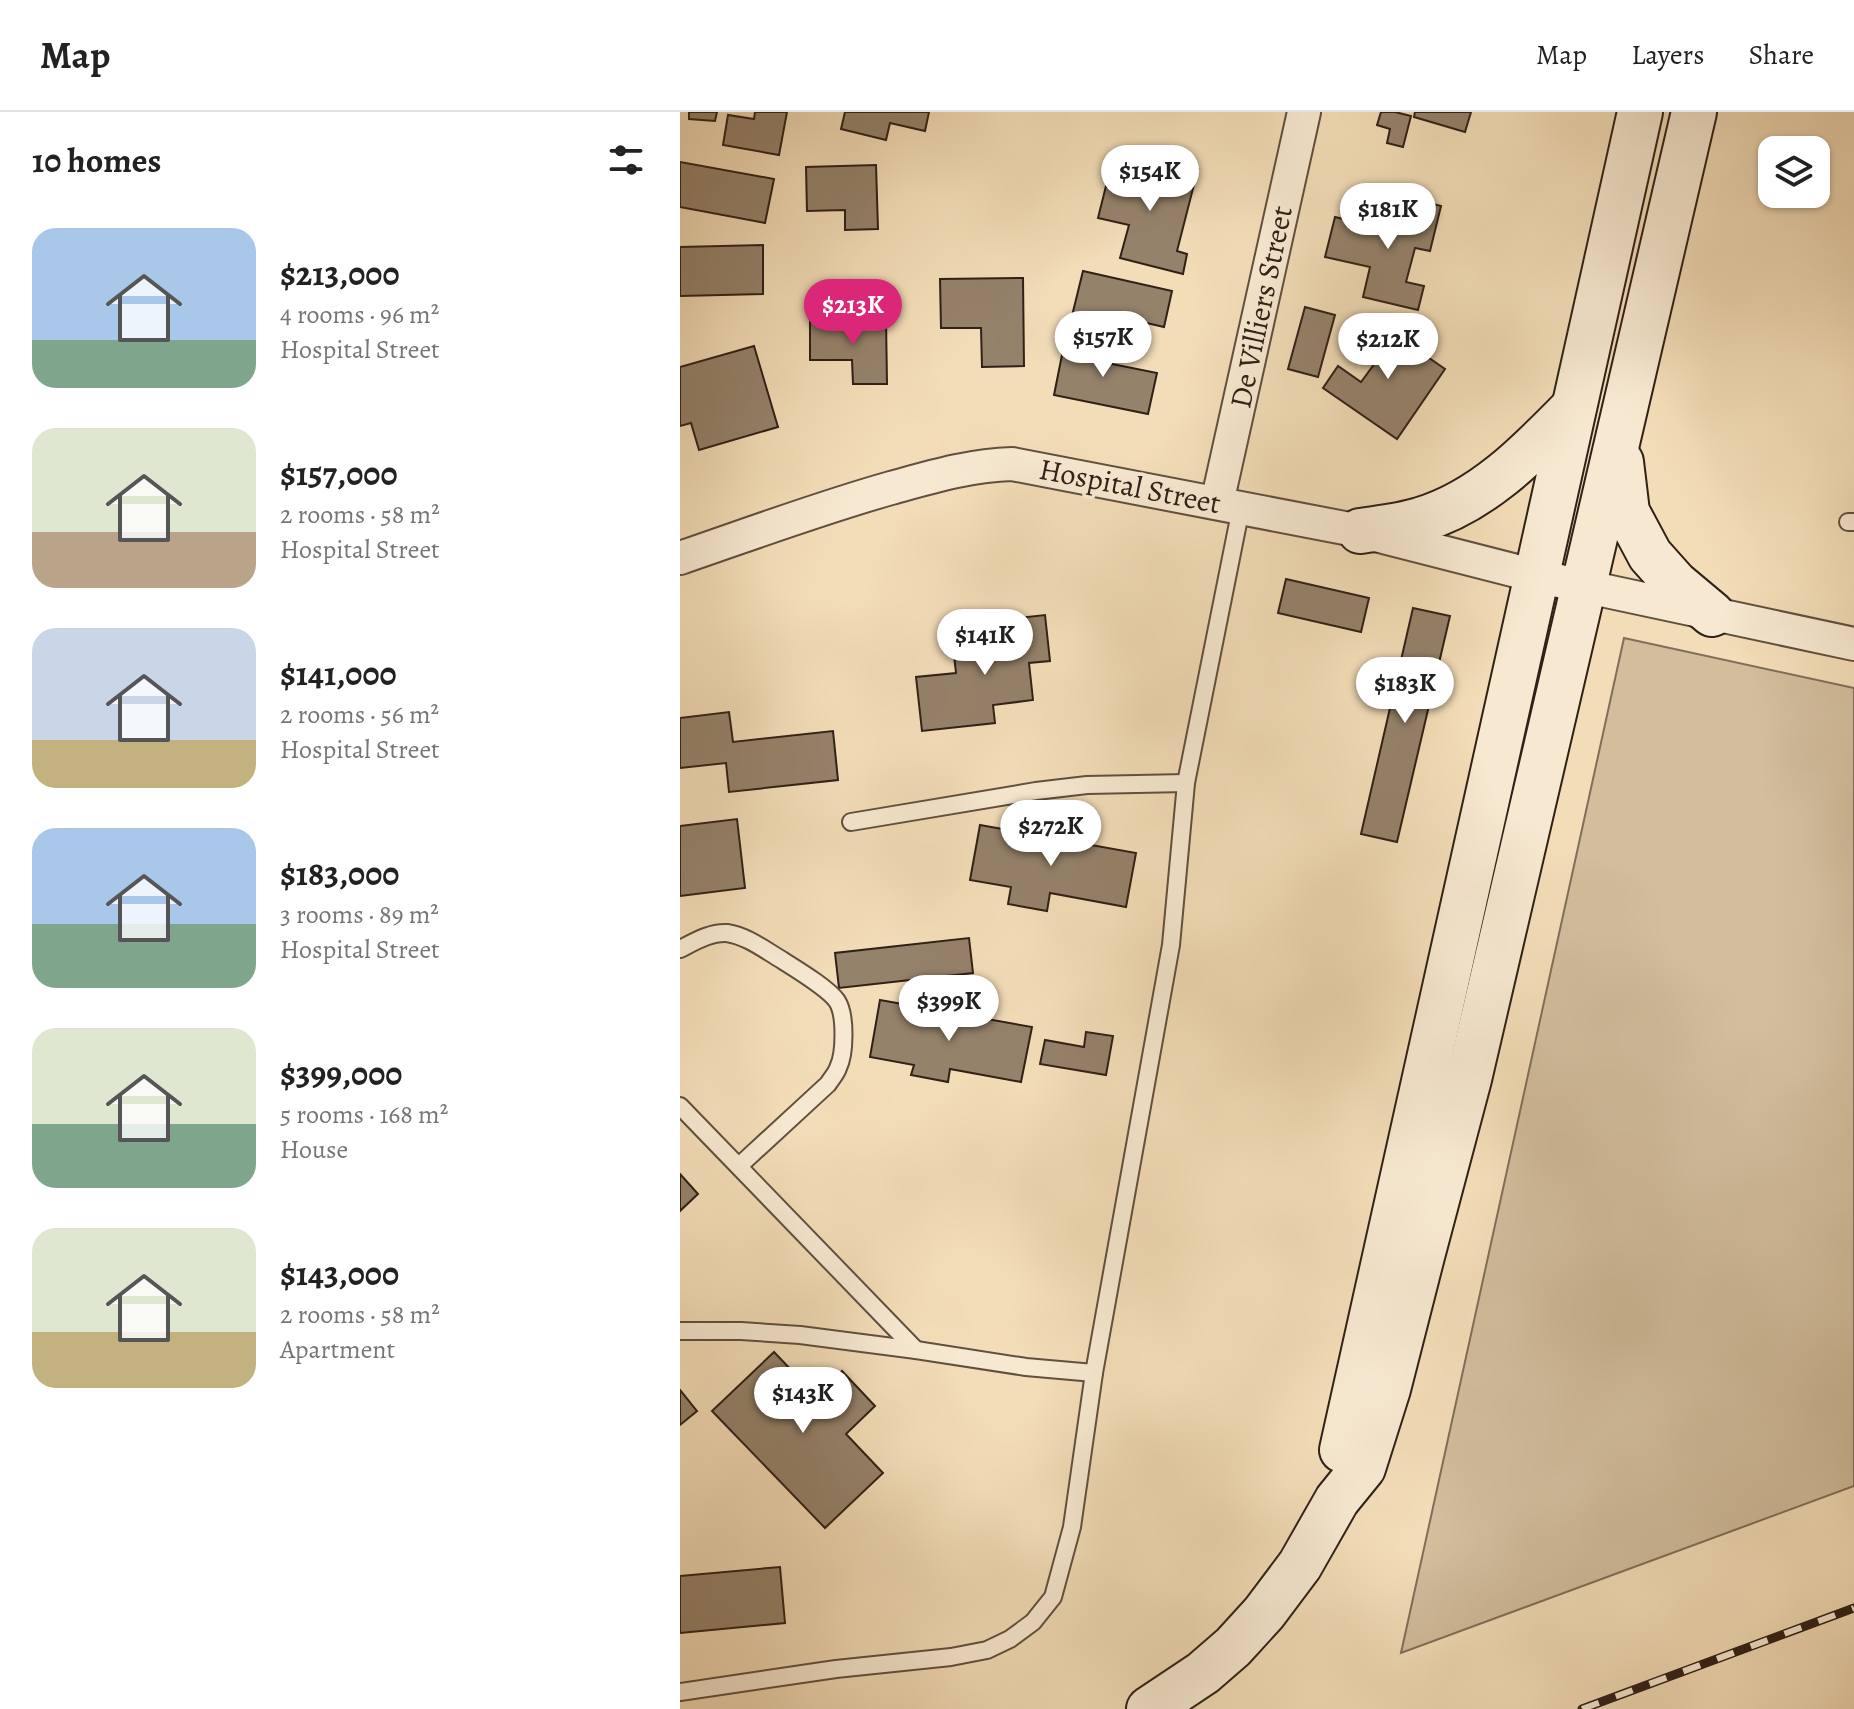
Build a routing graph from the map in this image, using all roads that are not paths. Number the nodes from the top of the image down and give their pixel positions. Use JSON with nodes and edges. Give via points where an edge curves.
{"nodes":[{"id":1,"x":1304,"y":112,"type":"edge"},
{"id":2,"x":1640,"y":112,"type":"edge"},
{"id":3,"x":1694,"y":112,"type":"edge"},
{"id":4,"x":1573,"y":408,"type":"junction"},
{"id":5,"x":1619,"y":435,"type":"junction"},
{"id":6,"x":1229,"y":506,"type":"junction"},
{"id":7,"x":1360,"y":531,"type":"junction"},
{"id":8,"x":680,"y":558,"type":"edge"},
{"id":9,"x":1536,"y":576,"type":"junction"},
{"id":10,"x":1585,"y":585,"type":"junction"},
{"id":11,"x":1712,"y":614,"type":"junction"},
{"id":12,"x":1854,"y":644,"type":"edge"},
{"id":13,"x":1186,"y":783,"type":"junction"},
{"id":14,"x":851,"y":822,"type":"dead end"},
{"id":15,"x":696,"y":941,"type":"junction"},
{"id":16,"x":680,"y":949,"type":"edge"},
{"id":17,"x":680,"y":959,"type":"edge"},
{"id":18,"x":680,"y":1106,"type":"edge"},
{"id":19,"x":739,"y":1166,"type":"junction"},
{"id":20,"x":680,"y":1331,"type":"edge"},
{"id":21,"x":916,"y":1350,"type":"junction"},
{"id":22,"x":1094,"y":1373,"type":"junction"},
{"id":23,"x":1337,"y":1500,"type":"junction"},
{"id":24,"x":680,"y":1692,"type":"edge"},
{"id":25,"x":1149,"y":1709,"type":"edge"}],
"edges":[{"from":1,"to":6,"type":"street","name":"De Villiers Street"},
{"from":2,"to":4,"type":"main road"},
{"from":3,"to":5,"type":"main road"},
{"from":4,"to":7,"type":"main road","via":[[1511,468],[1454,507],[1420,520]]},
{"from":4,"to":9,"type":"main road"},
{"from":5,"to":10,"type":"main road"},
{"from":5,"to":11,"type":"main road","via":[[1627,512],[1650,555]]},
{"from":6,"to":7,"type":"street","name":"Hospital Street"},
{"from":6,"to":8,"type":"street","name":"Hospital Street","via":[[1012,464],[986,465],[858,498]]},
{"from":6,"to":13,"type":"lane"},
{"from":7,"to":9,"type":"street","name":"Hospital Street"},
{"from":9,"to":10,"type":"street","name":"Hospital Street"},
{"from":9,"to":23,"type":"main road","via":[[1339,1463]]},
{"from":10,"to":11,"type":"street","name":"Hospital Street"},
{"from":10,"to":23,"type":"main road","via":[[1469,1079],[1388,1389],[1363,1468]]},
{"from":11,"to":12,"type":"street","name":"Hospital Street"},
{"from":13,"to":14,"type":"lane","via":[[1087,785]]},
{"from":13,"to":22,"type":"lane","via":[[1171,945]]},
{"from":15,"to":16,"type":"lane"},
{"from":15,"to":17,"type":"lane"},
{"from":15,"to":19,"type":"lane","via":[[724,933],[741,936],[822,988],[841,1012],[844,1046],[828,1084]]},
{"from":18,"to":19,"type":"lane"},
{"from":19,"to":21,"type":"lane"},
{"from":20,"to":21,"type":"lane","via":[[800,1335]]},
{"from":21,"to":22,"type":"lane"},
{"from":22,"to":24,"type":"lane","via":[[1064,1561],[1053,1597],[1033,1622],[987,1650]]},
{"from":23,"to":25,"type":"main road","via":[[1300,1565],[1254,1624],[1203,1673]]}]}
